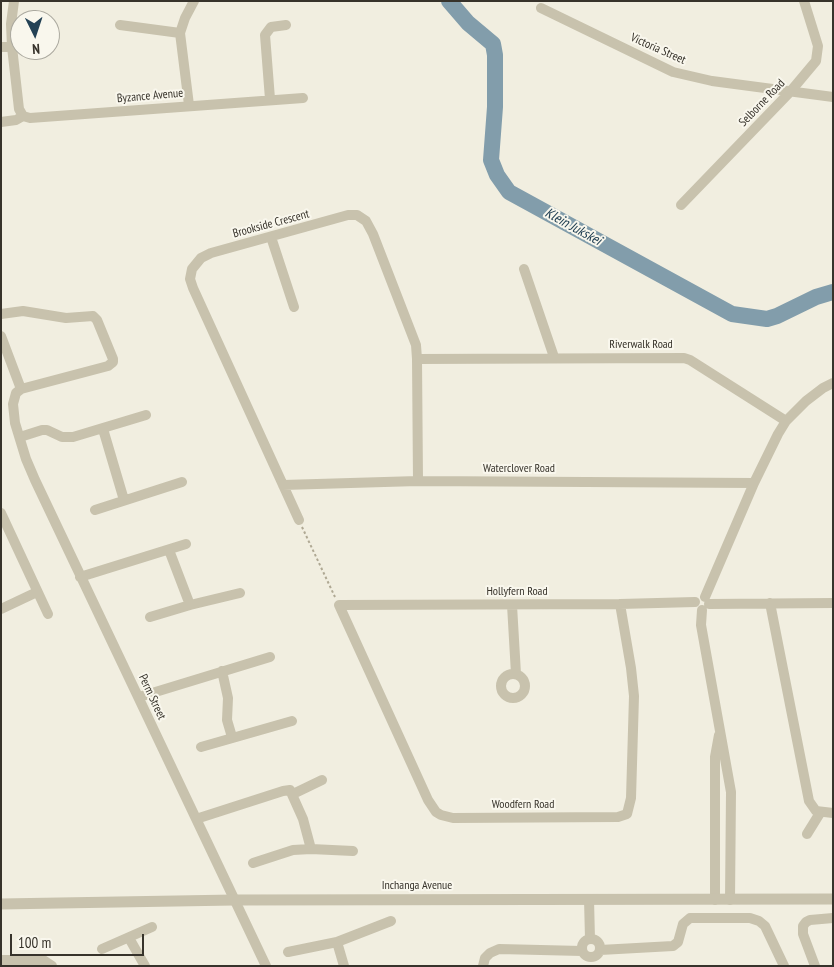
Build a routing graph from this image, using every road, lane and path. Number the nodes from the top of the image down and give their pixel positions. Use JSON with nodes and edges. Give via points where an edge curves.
{"nodes":[{"id":1,"x":14,"y":1,"type":"edge"},
{"id":2,"x":194,"y":1,"type":"edge"},
{"id":3,"x":804,"y":1,"type":"edge"},
{"id":4,"x":541,"y":8,"type":"dead end"},
{"id":5,"x":120,"y":25,"type":"dead end"},
{"id":6,"x":286,"y":25,"type":"dead end"},
{"id":7,"x":180,"y":33,"type":"junction"},
{"id":8,"x":7,"y":47,"type":"edge"},
{"id":9,"x":790,"y":92,"type":"junction"},
{"id":10,"x":833,"y":97,"type":"edge"},
{"id":11,"x":303,"y":98,"type":"dead end"},
{"id":12,"x":270,"y":99,"type":"junction"},
{"id":13,"x":188,"y":105,"type":"junction"},
{"id":14,"x":23,"y":116,"type":"junction"},
{"id":15,"x":1,"y":122,"type":"edge"},
{"id":16,"x":681,"y":205,"type":"dead end"},
{"id":17,"x":271,"y":237,"type":"junction"},
{"id":18,"x":524,"y":269,"type":"dead end"},
{"id":19,"x":294,"y":307,"type":"dead end"},
{"id":20,"x":1,"y":314,"type":"edge"},
{"id":21,"x":1,"y":336,"type":"edge"},
{"id":22,"x":554,"y":357,"type":"junction"},
{"id":23,"x":418,"y":359,"type":"junction"},
{"id":24,"x":833,"y":383,"type":"edge"},
{"id":25,"x":21,"y":389,"type":"junction"},
{"id":26,"x":146,"y":415,"type":"dead end"},
{"id":27,"x":786,"y":421,"type":"junction"},
{"id":28,"x":103,"y":429,"type":"junction"},
{"id":29,"x":20,"y":437,"type":"junction"},
{"id":30,"x":418,"y":481,"type":"junction"},
{"id":31,"x":182,"y":482,"type":"dead end"},
{"id":32,"x":754,"y":483,"type":"junction"},
{"id":33,"x":283,"y":485,"type":"junction"},
{"id":34,"x":124,"y":500,"type":"junction"},
{"id":35,"x":95,"y":510,"type":"dead end"},
{"id":36,"x":1,"y":514,"type":"edge"},
{"id":37,"x":299,"y":520,"type":"joint"},
{"id":38,"x":186,"y":544,"type":"dead end"},
{"id":39,"x":169,"y":550,"type":"junction"},
{"id":40,"x":80,"y":577,"type":"junction"},
{"id":41,"x":37,"y":592,"type":"junction"},
{"id":42,"x":240,"y":593,"type":"dead end"},
{"id":43,"x":703,"y":603,"type":"junction"},
{"id":44,"x":770,"y":603,"type":"junction"},
{"id":45,"x":833,"y":603,"type":"edge"},
{"id":46,"x":620,"y":604,"type":"junction"},
{"id":47,"x":190,"y":605,"type":"junction"},
{"id":48,"x":512,"y":605,"type":"junction"},
{"id":49,"x":339,"y":606,"type":"junction"},
{"id":50,"x":1,"y":609,"type":"edge"},
{"id":51,"x":48,"y":614,"type":"dead end"},
{"id":52,"x":150,"y":616,"type":"dead end"},
{"id":53,"x":270,"y":657,"type":"dead end"},
{"id":54,"x":222,"y":671,"type":"junction"},
{"id":55,"x":516,"y":674,"type":"dead end"},
{"id":56,"x":138,"y":697,"type":"junction"},
{"id":57,"x":292,"y":721,"type":"dead end"},
{"id":58,"x":719,"y":734,"type":"junction"},
{"id":59,"x":232,"y":737,"type":"junction"},
{"id":60,"x":201,"y":747,"type":"dead end"},
{"id":61,"x":322,"y":780,"type":"dead end"},
{"id":62,"x":731,"y":792,"type":"junction"},
{"id":63,"x":715,"y":793,"type":"junction"},
{"id":64,"x":293,"y":794,"type":"junction"},
{"id":65,"x":820,"y":813,"type":"junction"},
{"id":66,"x":833,"y":813,"type":"edge"},
{"id":67,"x":196,"y":819,"type":"junction"},
{"id":68,"x":807,"y":834,"type":"dead end"},
{"id":69,"x":310,"y":849,"type":"junction"},
{"id":70,"x":353,"y":851,"type":"dead end"},
{"id":71,"x":716,"y":859,"type":"junction"},
{"id":72,"x":731,"y":859,"type":"junction"},
{"id":73,"x":253,"y":863,"type":"dead end"},
{"id":74,"x":588,"y":899,"type":"junction"},
{"id":75,"x":833,"y":899,"type":"edge"},
{"id":76,"x":234,"y":900,"type":"junction"},
{"id":77,"x":715,"y":900,"type":"junction"},
{"id":78,"x":730,"y":900,"type":"junction"},
{"id":79,"x":1,"y":904,"type":"edge"},
{"id":80,"x":833,"y":918,"type":"edge"},
{"id":81,"x":391,"y":921,"type":"dead end"},
{"id":82,"x":152,"y":927,"type":"dead end"},
{"id":83,"x":129,"y":938,"type":"junction"},
{"id":84,"x":590,"y":939,"type":"junction"},
{"id":85,"x":337,"y":942,"type":"junction"},
{"id":86,"x":102,"y":949,"type":"dead end"},
{"id":87,"x":582,"y":950,"type":"junction"},
{"id":88,"x":600,"y":950,"type":"junction"},
{"id":89,"x":288,"y":952,"type":"dead end"},
{"id":90,"x":1,"y":960,"type":"edge"},
{"id":91,"x":52,"y":966,"type":"edge"},
{"id":92,"x":144,"y":966,"type":"edge"},
{"id":93,"x":266,"y":966,"type":"edge"},
{"id":94,"x":344,"y":966,"type":"edge"},
{"id":95,"x":483,"y":966,"type":"edge"},
{"id":96,"x":784,"y":966,"type":"edge"},
{"id":97,"x":815,"y":966,"type":"edge"}],
"edges":[{"from":1,"to":8,"type":"street"},
{"from":2,"to":7,"type":"street"},
{"from":3,"to":9,"type":"street","name":"Selborne Road","via":[[818,54]]},
{"from":4,"to":9,"type":"street","name":"Victoria Street","via":[[673,72]]},
{"from":5,"to":7,"type":"street"},
{"from":6,"to":12,"type":"street","via":[[271,27],[265,35]]},
{"from":7,"to":13,"type":"street"},
{"from":8,"to":14,"type":"street","via":[[18,109]]},
{"from":9,"to":10,"type":"street","name":"Victoria Street"},
{"from":9,"to":16,"type":"street","name":"Selborne Road"},
{"from":11,"to":12,"type":"street","name":"Byzance Avenue"},
{"from":12,"to":13,"type":"street","name":"Byzance Avenue"},
{"from":13,"to":14,"type":"street","name":"Byzance Avenue"},
{"from":14,"to":15,"type":"street","name":"Byzance Avenue"},
{"from":17,"to":19,"type":"street"},
{"from":17,"to":23,"type":"street","name":"Brookside Crescent","via":[[348,215],[364,219],[408,322]]},
{"from":17,"to":33,"type":"street","name":"Brookside Crescent","via":[[205,256],[192,269],[190,280]]},
{"from":18,"to":22,"type":"street"},
{"from":20,"to":25,"type":"street","via":[[24,310],[66,318],[93,316],[113,359],[108,366]]},
{"from":21,"to":25,"type":"street"},
{"from":22,"to":23,"type":"street","name":"Riverwalk Road"},
{"from":22,"to":27,"type":"street","name":"Riverwalk Road","via":[[684,358]]},
{"from":23,"to":30,"type":"street","name":"Brookside Crescent"},
{"from":24,"to":27,"type":"street","via":[[812,395]]},
{"from":25,"to":29,"type":"street","name":"Perm Street","via":[[16,393],[13,404]]},
{"from":26,"to":28,"type":"street"},
{"from":27,"to":32,"type":"street"},
{"from":28,"to":29,"type":"street","via":[[73,437],[42,430]]},
{"from":28,"to":34,"type":"street"},
{"from":29,"to":40,"type":"street","name":"Perm Street","via":[[33,475]]},
{"from":30,"to":32,"type":"street","name":"Waterclover Road"},
{"from":30,"to":33,"type":"street","name":"Waterclover Road"},
{"from":31,"to":34,"type":"street"},
{"from":32,"to":43,"type":"street"},
{"from":33,"to":37,"type":"street","name":"Brookside Crescent"},
{"from":34,"to":35,"type":"street"},
{"from":36,"to":41,"type":"street"},
{"from":37,"to":49,"type":"path"},
{"from":38,"to":39,"type":"street"},
{"from":39,"to":40,"type":"street"},
{"from":39,"to":47,"type":"street"},
{"from":40,"to":56,"type":"street","name":"Perm Street"},
{"from":41,"to":50,"type":"street"},
{"from":41,"to":51,"type":"street"},
{"from":42,"to":47,"type":"street"},
{"from":43,"to":44,"type":"street","name":"Hollyfern Road"},
{"from":43,"to":46,"type":"street","name":"Hollyfern Road"},
{"from":43,"to":58,"type":"street","via":[[701,625]]},
{"from":44,"to":45,"type":"street","name":"Hollyfern Road"},
{"from":44,"to":65,"type":"street","via":[[809,800],[814,810]]},
{"from":46,"to":48,"type":"street","name":"Hollyfern Road"},
{"from":46,"to":49,"type":"street","name":"Woodfern Road","via":[[634,696],[631,798],[627,814],[618,818],[454,818],[441,815],[428,800]]},
{"from":47,"to":52,"type":"street"},
{"from":48,"to":49,"type":"street","name":"Hollyfern Road"},
{"from":48,"to":55,"type":"street"},
{"from":53,"to":54,"type":"street"},
{"from":54,"to":56,"type":"street"},
{"from":54,"to":59,"type":"street"},
{"from":56,"to":67,"type":"street","name":"Perm Street"},
{"from":57,"to":59,"type":"street"},
{"from":58,"to":62,"type":"street"},
{"from":58,"to":63,"type":"street"},
{"from":59,"to":60,"type":"street"},
{"from":61,"to":64,"type":"street"},
{"from":62,"to":63,"type":"street"},
{"from":62,"to":72,"type":"street"},
{"from":63,"to":71,"type":"street"},
{"from":64,"to":67,"type":"street","via":[[290,790],[283,790]]},
{"from":64,"to":69,"type":"street"},
{"from":65,"to":66,"type":"street"},
{"from":65,"to":68,"type":"street"},
{"from":67,"to":76,"type":"street","name":"Perm Street"},
{"from":69,"to":70,"type":"street"},
{"from":69,"to":73,"type":"street","via":[[282,852]]},
{"from":71,"to":72,"type":"street"},
{"from":71,"to":77,"type":"street"},
{"from":72,"to":78,"type":"street"},
{"from":74,"to":76,"type":"street","name":"Inchanga Avenue"},
{"from":74,"to":77,"type":"street","name":"Inchanga Avenue"},
{"from":74,"to":84,"type":"street"},
{"from":75,"to":78,"type":"street","name":"Inchanga Avenue"},
{"from":76,"to":79,"type":"street","name":"Inchanga Avenue"},
{"from":76,"to":93,"type":"street","name":"Perm Street"},
{"from":77,"to":78,"type":"street","name":"Inchanga Avenue"},
{"from":80,"to":97,"type":"street","via":[[810,920],[803,926]]},
{"from":81,"to":85,"type":"street"},
{"from":82,"to":83,"type":"street"},
{"from":83,"to":86,"type":"street"},
{"from":83,"to":92,"type":"street"},
{"from":84,"to":87,"type":"street","via":[[584,941]]},
{"from":84,"to":88,"type":"street","via":[[597,941]]},
{"from":85,"to":89,"type":"street"},
{"from":85,"to":94,"type":"street"},
{"from":87,"to":88,"type":"street","via":[[593,958]]},
{"from":87,"to":95,"type":"street","via":[[499,949],[485,958]]},
{"from":88,"to":96,"type":"street","via":[[673,946],[678,942],[683,924],[690,918],[750,918],[765,926]]},
{"from":90,"to":91,"type":"street","via":[[43,960]]}]}
